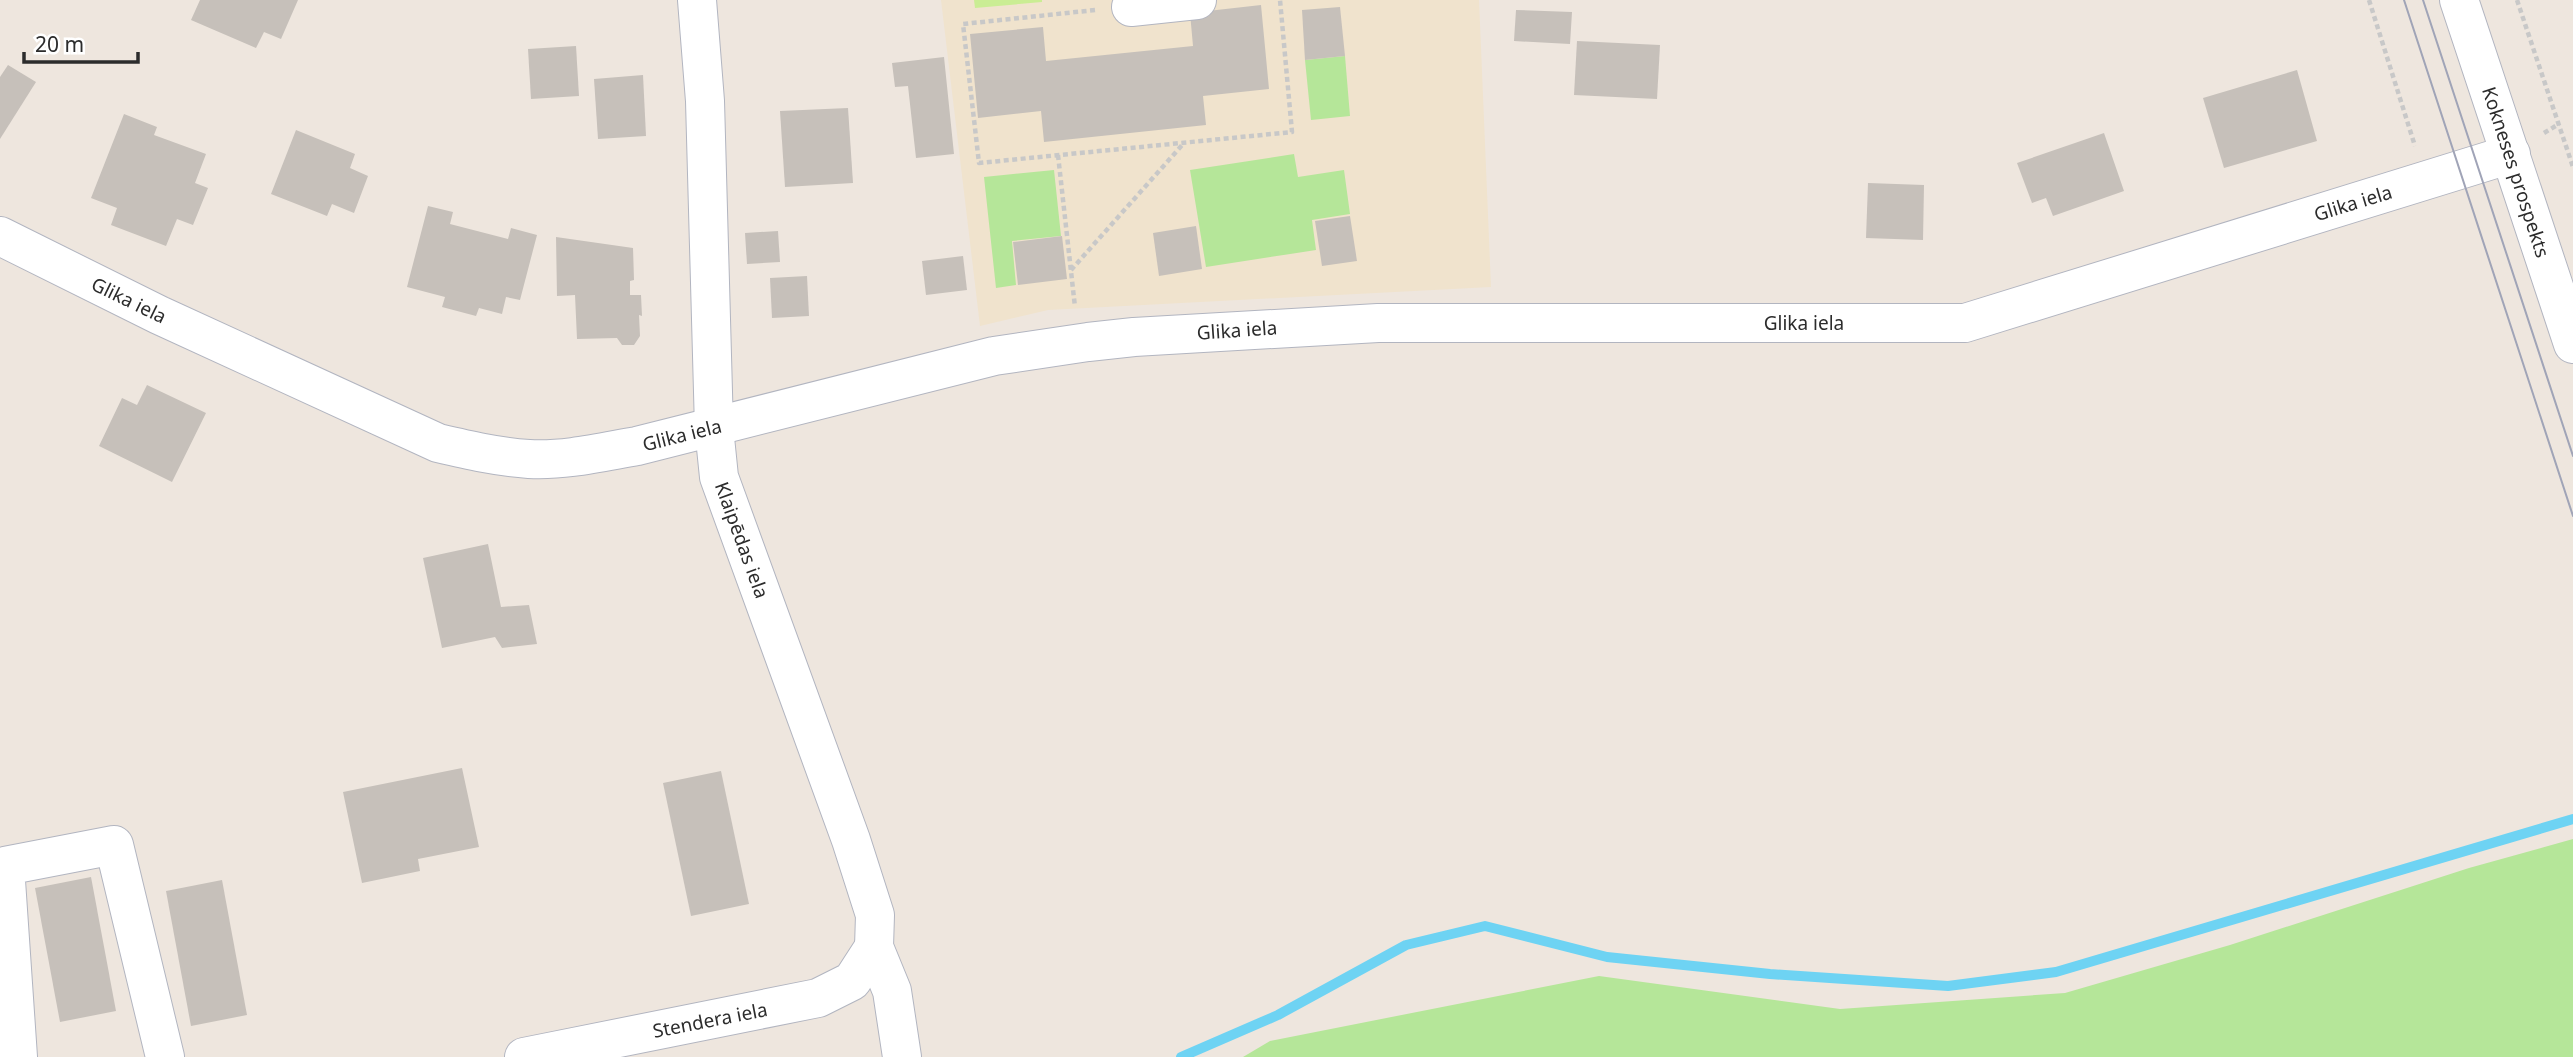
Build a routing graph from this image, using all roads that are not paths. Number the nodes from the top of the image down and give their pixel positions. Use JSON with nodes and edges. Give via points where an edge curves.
{"nodes":[{"id":1,"x":697,"y":0,"type":"edge"},
{"id":2,"x":1197,"y":0,"type":"edge"},
{"id":3,"x":2459,"y":0,"type":"edge"},
{"id":4,"x":1131,"y":6,"type":"road end"},
{"id":5,"x":2511,"y":154,"type":"junction"},
{"id":6,"x":0,"y":236,"type":"edge"},
{"id":7,"x":2573,"y":344,"type":"edge"},
{"id":8,"x":714,"y":428,"type":"junction"},
{"id":9,"x":874,"y":947,"type":"junction"},
{"id":10,"x":18,"y":1057,"type":"edge"},
{"id":11,"x":165,"y":1057,"type":"edge"},
{"id":12,"x":524,"y":1057,"type":"edge"},
{"id":13,"x":902,"y":1057,"type":"edge"}],
"edges":[{"from":1,"to":8,"type":"street","name":"Klaipēdas iela","via":[[705,101]]},
{"from":2,"to":4,"type":"street"},
{"from":3,"to":5,"type":"street","name":"Kokneses prospekts"},
{"from":5,"to":7,"type":"street","name":"Kokneses prospekts"},
{"from":5,"to":8,"type":"street","name":"Glika iela","via":[[1965,323],[1378,323],[1135,337],[994,356]]},
{"from":6,"to":8,"type":"street","name":"Glika iela","via":[[438,443],[531,459],[584,455]]},
{"from":8,"to":9,"type":"street","name":"Klaipēdas iela","via":[[719,477],[875,915]]},
{"from":9,"to":12,"type":"street","name":"Stendera iela","via":[[852,981],[818,998]]},
{"from":9,"to":13,"type":"street","name":"Klaipēdas iela","via":[[892,991]]},
{"from":10,"to":11,"type":"street","via":[[5,866],[114,845]]}]}
